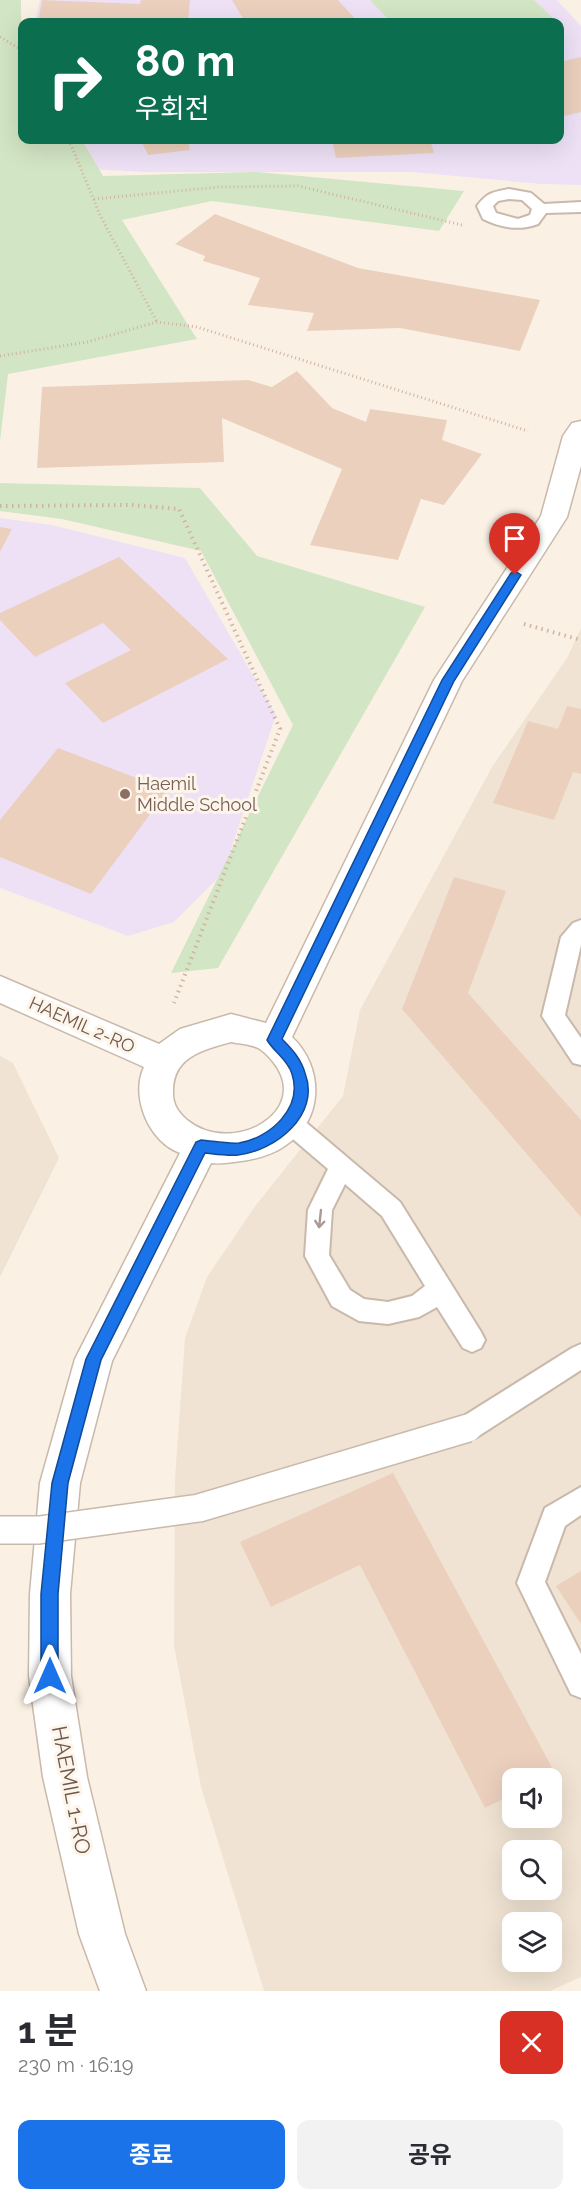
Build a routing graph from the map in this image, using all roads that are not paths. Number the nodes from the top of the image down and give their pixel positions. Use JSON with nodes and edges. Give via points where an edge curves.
{"nodes":[{"id":1,"x":581,"y":207,"type":"edge"},
{"id":2,"x":540,"y":208,"type":"dead end"},
{"id":3,"x":581,"y":429,"type":"edge"},
{"id":4,"x":581,"y":929,"type":"edge"},
{"id":5,"x":0,"y":989,"type":"edge"},
{"id":6,"x":274,"y":1040,"type":"junction"},
{"id":7,"x":581,"y":1056,"type":"edge"},
{"id":8,"x":164,"y":1061,"type":"junction"},
{"id":9,"x":288,"y":1121,"type":"junction"},
{"id":10,"x":201,"y":1146,"type":"junction"},
{"id":11,"x":342,"y":1165,"type":"junction"},
{"id":12,"x":441,"y":1289,"type":"junction"},
{"id":13,"x":472,"y":1340,"type":"dead end"},
{"id":14,"x":581,"y":1356,"type":"edge"},
{"id":15,"x":581,"y":1500,"type":"edge"},
{"id":16,"x":0,"y":1530,"type":"edge"},
{"id":17,"x":581,"y":1684,"type":"edge"},
{"id":18,"x":123,"y":1991,"type":"edge"}],
"edges":[{"from":1,"to":2,"type":"lane"},
{"from":3,"to":6,"type":"street","via":[[554,517],[448,680]]},
{"from":4,"to":7,"type":"lane","via":[[572,937],[553,1016]]},
{"from":5,"to":8,"type":"street","name":"HAEMIL 2-RO"},
{"from":6,"to":8,"type":"street","via":[[231,1028],[207,1031],[185,1040]]},
{"from":6,"to":9,"type":"street","via":[[290,1056],[299,1074],[301,1094]]},
{"from":8,"to":10,"type":"street","via":[[157,1071],[154,1091],[159,1111],[171,1129]]},
{"from":9,"to":10,"type":"street","via":[[261,1143],[237,1149]]},
{"from":9,"to":11,"type":"lane"},
{"from":10,"to":18,"type":"street","name":"HAEMIL 1-RO","via":[[93,1359],[60,1483],[50,1594],[50,1676],[65,1777],[102,1934]]},
{"from":11,"to":12,"type":"lane","via":[[391,1209]]},
{"from":11,"to":12,"type":"lane","one_way":true,"via":[[320,1210],[317,1256],[341,1298],[359,1310],[388,1313],[419,1306]]},
{"from":12,"to":13,"type":"lane"},
{"from":14,"to":16,"type":"lane","bridge":true,"via":[[468,1428],[199,1508],[39,1530]]},
{"from":15,"to":17,"type":"lane","via":[[555,1517],[531,1583]]}]}
